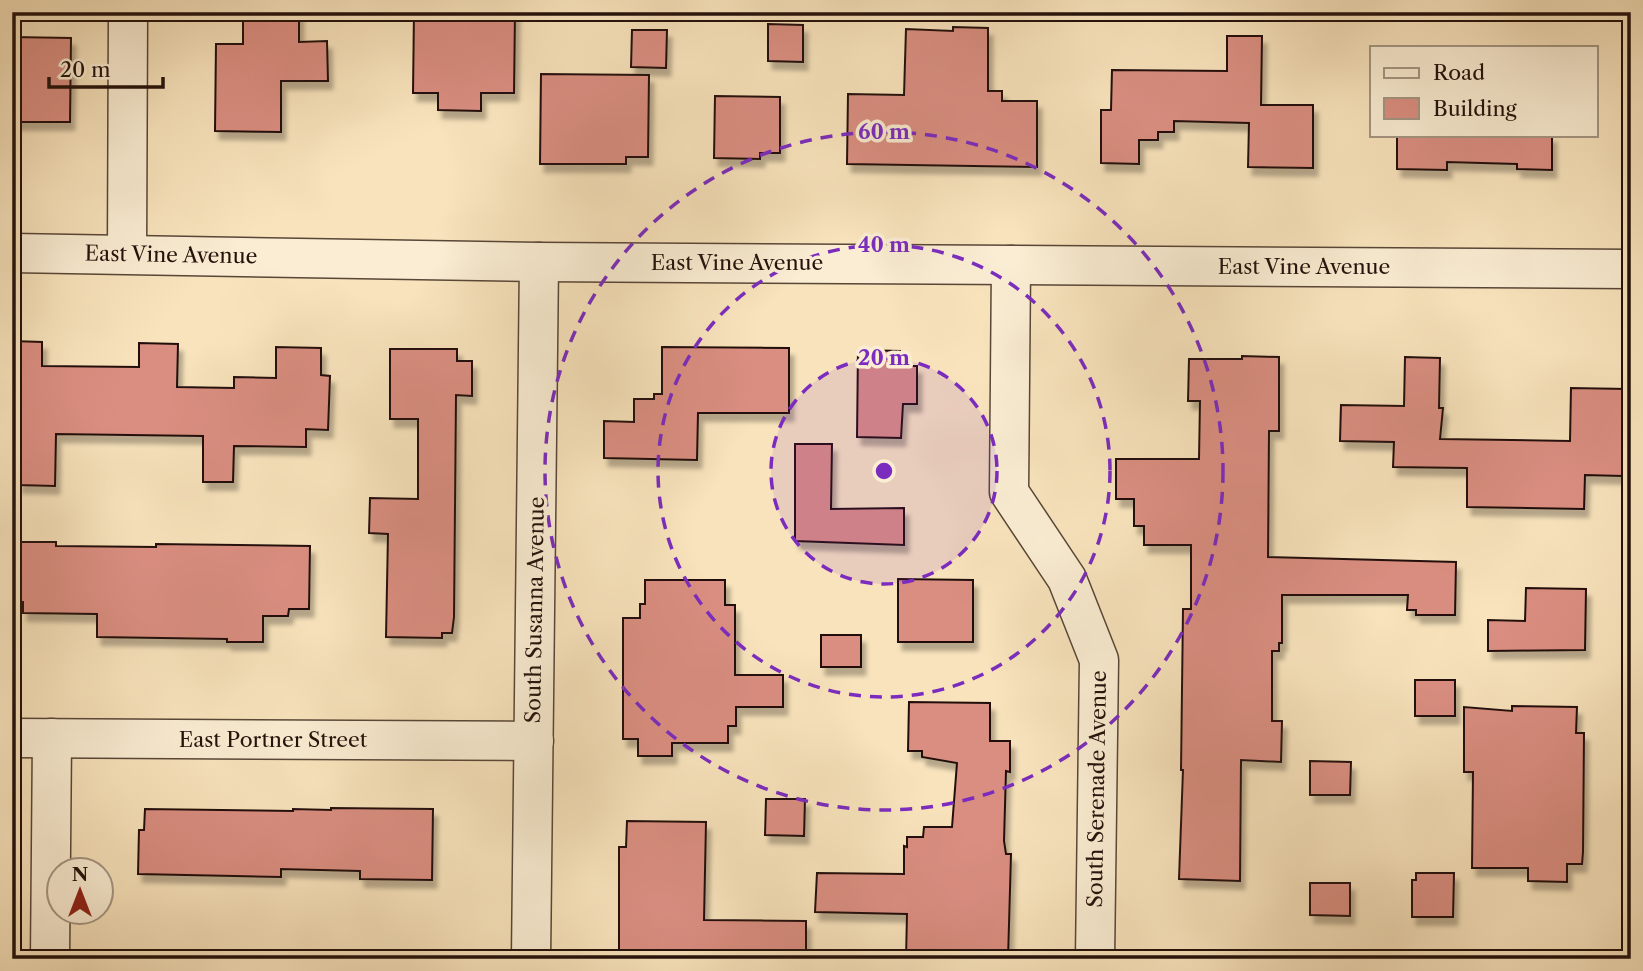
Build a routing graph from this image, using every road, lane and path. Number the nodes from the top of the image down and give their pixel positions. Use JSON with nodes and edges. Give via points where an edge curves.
{"nodes":[{"id":1,"x":128,"y":12,"type":"edge"},
{"id":2,"x":12,"y":253,"type":"edge"},
{"id":3,"x":127,"y":254,"type":"junction"},
{"id":4,"x":539,"y":262,"type":"junction"},
{"id":5,"x":1011,"y":265,"type":"junction"},
{"id":6,"x":1631,"y":269,"type":"edge"},
{"id":7,"x":12,"y":738,"type":"edge"},
{"id":8,"x":52,"y":738,"type":"junction"},
{"id":9,"x":534,"y":741,"type":"junction"},
{"id":10,"x":50,"y":959,"type":"edge"},
{"id":11,"x":531,"y":959,"type":"edge"},
{"id":12,"x":1095,"y":959,"type":"edge"}],
"edges":[{"from":1,"to":3,"type":"street"},
{"from":2,"to":3,"type":"street","name":"East Vine Avenue"},
{"from":3,"to":4,"type":"street","name":"East Vine Avenue"},
{"from":4,"to":5,"type":"street","name":"East Vine Avenue"},
{"from":4,"to":9,"type":"street","name":"South Susanna Avenue"},
{"from":5,"to":6,"type":"street","name":"East Vine Avenue"},
{"from":5,"to":12,"type":"street","name":"South Serenade Avenue","via":[[1009,492],[1067,579],[1098,660]]},
{"from":7,"to":8,"type":"street","name":"East Portner Street"},
{"from":8,"to":9,"type":"street","name":"East Portner Street"},
{"from":8,"to":10,"type":"street"},
{"from":9,"to":11,"type":"street","name":"South Susanna Avenue"}]}
